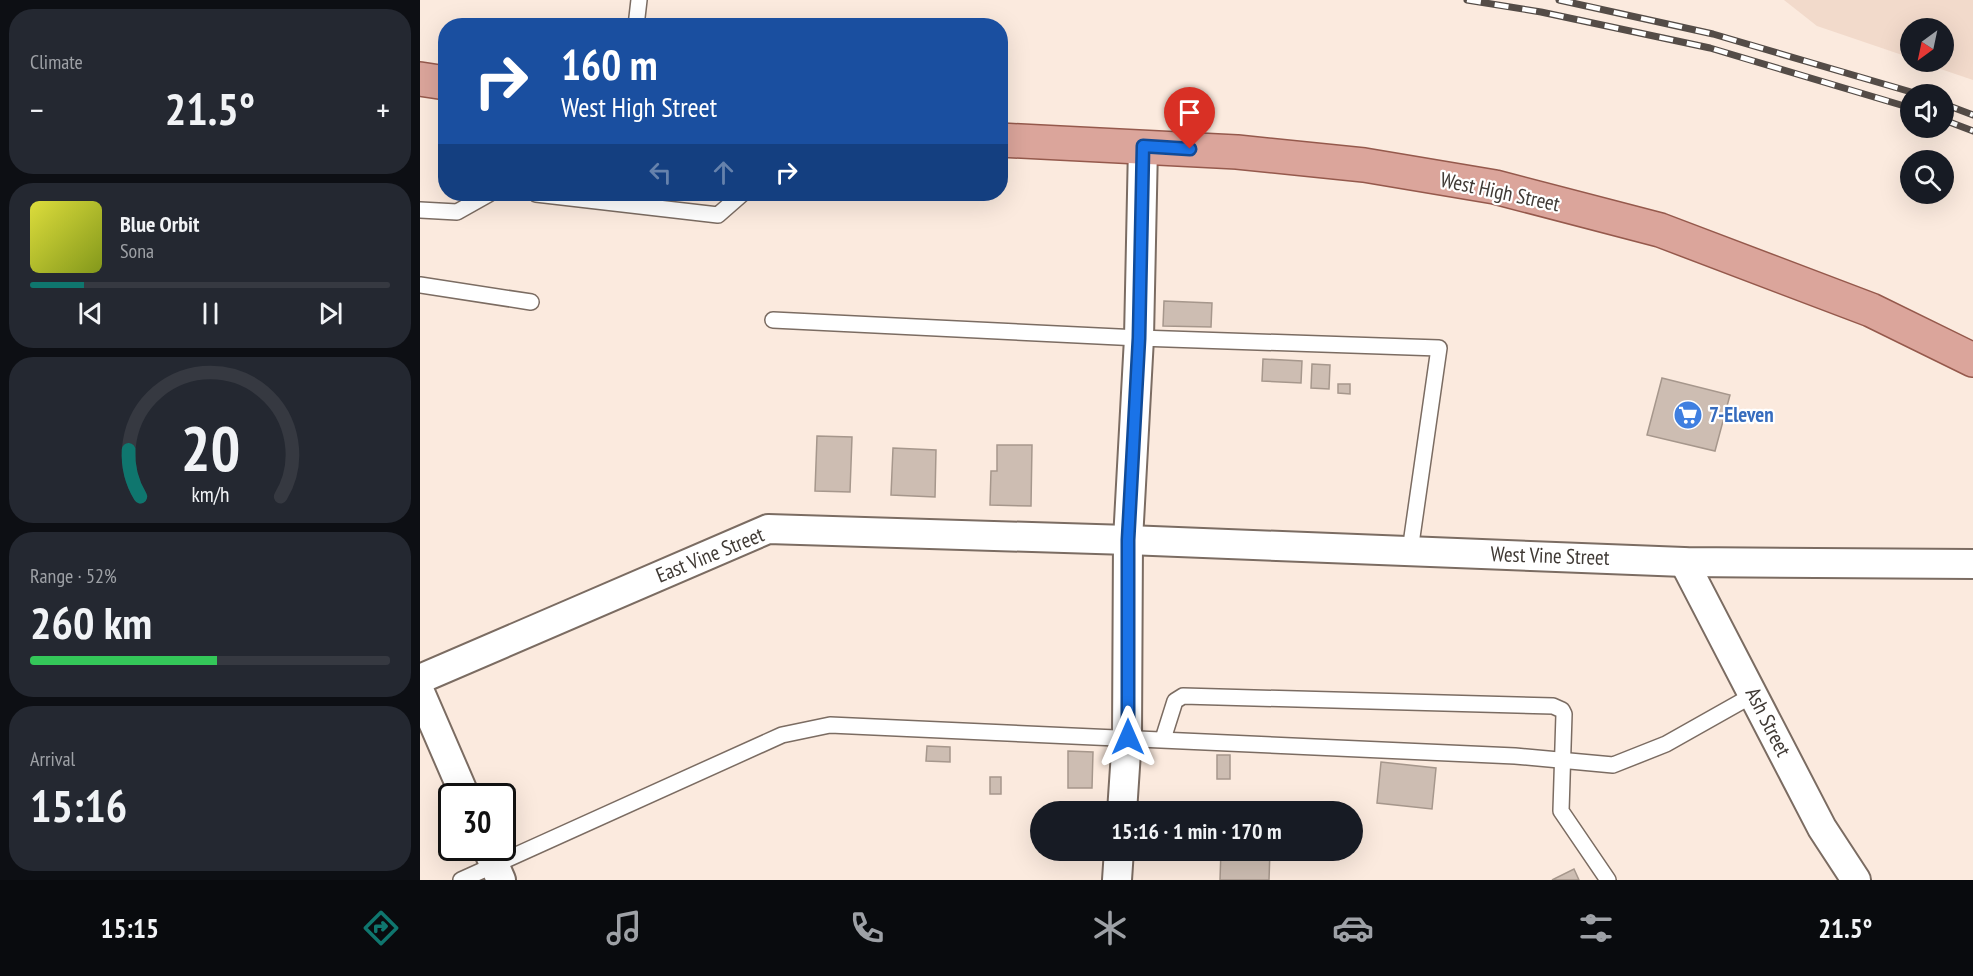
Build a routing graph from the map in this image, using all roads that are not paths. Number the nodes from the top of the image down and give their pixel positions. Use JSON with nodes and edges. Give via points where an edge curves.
{"nodes":[{"id":1,"x":639,"y":0,"type":"edge"},
{"id":2,"x":637,"y":18,"type":"edge"},
{"id":3,"x":420,"y":79,"type":"edge"},
{"id":4,"x":438,"y":82,"type":"edge"},
{"id":5,"x":1008,"y":140,"type":"edge"},
{"id":6,"x":1143,"y":146,"type":"junction"},
{"id":7,"x":477,"y":201,"type":"edge"},
{"id":8,"x":631,"y":201,"type":"edge"},
{"id":9,"x":734,"y":201,"type":"edge"},
{"id":10,"x":420,"y":210,"type":"edge"},
{"id":11,"x":420,"y":285,"type":"edge"},
{"id":12,"x":531,"y":302,"type":"dead end"},
{"id":13,"x":773,"y":320,"type":"dead end"},
{"id":14,"x":1139,"y":338,"type":"junction"},
{"id":15,"x":1973,"y":360,"type":"edge"},
{"id":16,"x":1128,"y":540,"type":"junction"},
{"id":17,"x":1410,"y":551,"type":"junction"},
{"id":18,"x":1684,"y":562,"type":"junction"},
{"id":19,"x":1973,"y":564,"type":"edge"},
{"id":20,"x":420,"y":679,"type":"edge"},
{"id":21,"x":420,"y":692,"type":"edge"},
{"id":22,"x":1754,"y":695,"type":"junction"},
{"id":23,"x":1128,"y":737,"type":"junction"},
{"id":24,"x":1163,"y":739,"type":"junction"},
{"id":25,"x":1563,"y":760,"type":"junction"},
{"id":26,"x":459,"y":783,"type":"edge"},
{"id":27,"x":1123,"y":801,"type":"edge"},
{"id":28,"x":1118,"y":861,"type":"edge"},
{"id":29,"x":494,"y":864,"type":"edge"},
{"id":30,"x":461,"y":880,"type":"edge"},
{"id":31,"x":1117,"y":880,"type":"edge"},
{"id":32,"x":1608,"y":880,"type":"edge"},
{"id":33,"x":1856,"y":880,"type":"edge"}],
"edges":[{"from":1,"to":2,"type":"lane"},
{"from":3,"to":4,"type":"main road"},
{"from":5,"to":6,"type":"main road","name":"West High Street"},
{"from":6,"to":14,"type":"street"},
{"from":6,"to":15,"type":"main road","name":"West High Street","via":[[1364,165],[1495,187],[1660,230],[1871,310]]},
{"from":7,"to":10,"type":"lane","via":[[457,212]]},
{"from":8,"to":9,"type":"lane","via":[[718,214]]},
{"from":11,"to":12,"type":"lane"},
{"from":13,"to":14,"type":"lane"},
{"from":14,"to":16,"type":"street"},
{"from":14,"to":17,"type":"lane","via":[[1439,348]]},
{"from":16,"to":17,"type":"street","name":"West Vine Street"},
{"from":16,"to":20,"type":"street","name":"East Vine Street","via":[[768,529]]},
{"from":16,"to":23,"type":"street"},
{"from":17,"to":18,"type":"street","name":"West Vine Street"},
{"from":18,"to":19,"type":"street","name":"West Vine Street"},
{"from":18,"to":22,"type":"street","name":"Ash Street"},
{"from":21,"to":26,"type":"street"},
{"from":22,"to":25,"type":"lane","via":[[1666,744],[1613,765]]},
{"from":22,"to":33,"type":"street","name":"Ash Street","via":[[1822,828]]},
{"from":23,"to":24,"type":"lane"},
{"from":23,"to":27,"type":"street"},
{"from":23,"to":29,"type":"lane","via":[[830,725],[782,735]]},
{"from":24,"to":25,"type":"lane"},
{"from":24,"to":25,"type":"lane","via":[[1175,701],[1183,696],[1553,706],[1564,714]]},
{"from":25,"to":32,"type":"lane","via":[[1562,811]]},
{"from":28,"to":31,"type":"street"},
{"from":29,"to":30,"type":"lane"}]}
